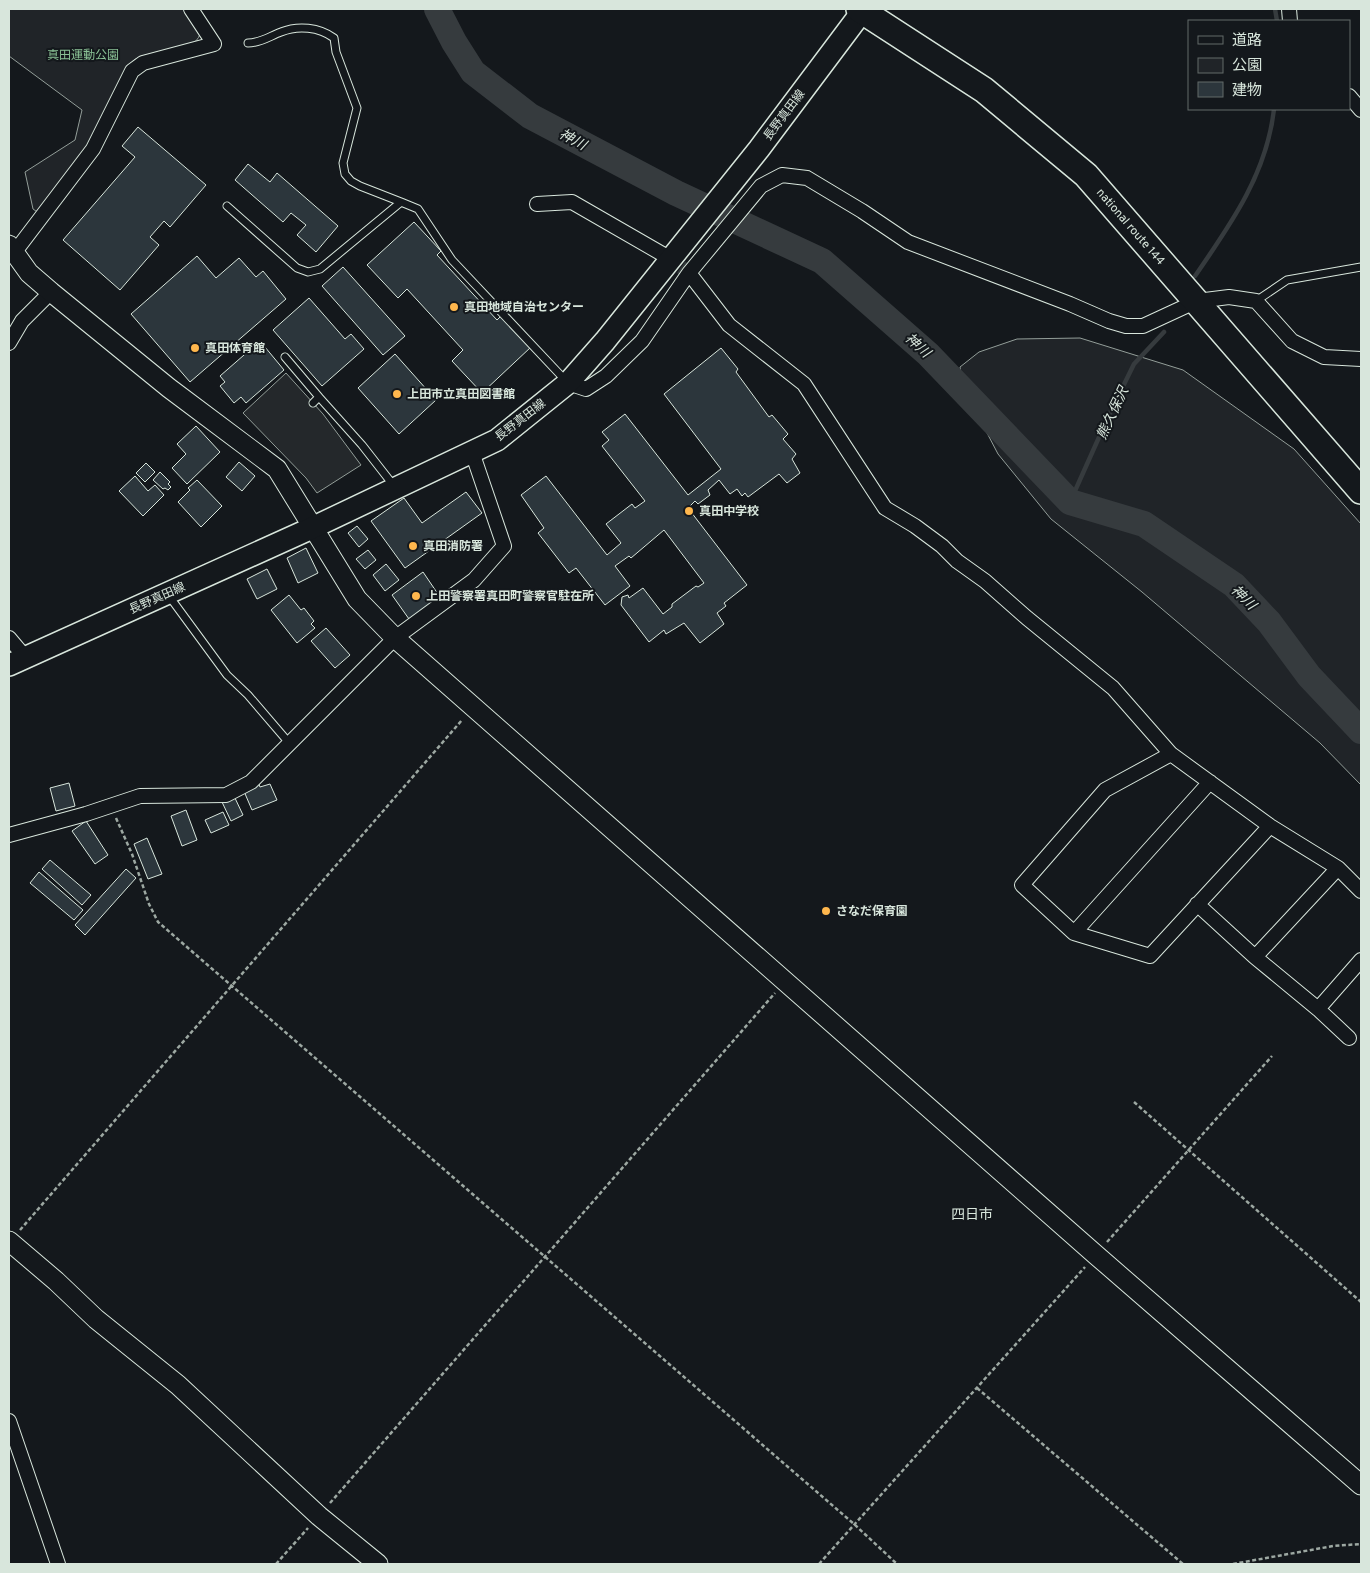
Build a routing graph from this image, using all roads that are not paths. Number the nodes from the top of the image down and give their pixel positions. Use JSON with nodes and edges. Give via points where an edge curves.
{"nodes":[{"id":1,"x":191,"y":9,"type":"edge"},
{"id":2,"x":861,"y":10,"type":"edge"},
{"id":3,"x":248,"y":42,"type":"dead end"},
{"id":4,"x":1350,"y":97,"type":"edge"},
{"id":5,"x":1361,"y":110,"type":"edge"},
{"id":6,"x":401,"y":202,"type":"junction"},
{"id":7,"x":537,"y":204,"type":"dead end"},
{"id":8,"x":227,"y":206,"type":"dead end"},
{"id":9,"x":11,"y":249,"type":"edge"},
{"id":10,"x":669,"y":255,"type":"junction"},
{"id":11,"x":1361,"y":267,"type":"edge"},
{"id":12,"x":689,"y":273,"type":"junction"},
{"id":13,"x":51,"y":292,"type":"junction"},
{"id":14,"x":1256,"y":301,"type":"junction"},
{"id":15,"x":1197,"y":302,"type":"junction"},
{"id":16,"x":9,"y":343,"type":"edge"},
{"id":17,"x":285,"y":357,"type":"dead end"},
{"id":18,"x":1361,"y":359,"type":"edge"},
{"id":19,"x":568,"y":383,"type":"junction"},
{"id":20,"x":318,"y":397,"type":"junction"},
{"id":21,"x":312,"y":403,"type":"dead end"},
{"id":22,"x":472,"y":452,"type":"junction"},
{"id":23,"x":396,"y":488,"type":"junction"},
{"id":24,"x":1361,"y":491,"type":"edge"},
{"id":25,"x":312,"y":528,"type":"junction"},
{"id":26,"x":167,"y":593,"type":"junction"},
{"id":27,"x":9,"y":638,"type":"edge"},
{"id":28,"x":395,"y":638,"type":"junction"},
{"id":29,"x":17,"y":661,"type":"edge"},
{"id":30,"x":290,"y":744,"type":"junction"},
{"id":31,"x":1171,"y":754,"type":"junction"},
{"id":32,"x":1210,"y":782,"type":"junction"},
{"id":33,"x":1270,"y":826,"type":"junction"},
{"id":34,"x":9,"y":835,"type":"edge"},
{"id":35,"x":1338,"y":868,"type":"junction"},
{"id":36,"x":1361,"y":891,"type":"edge"},
{"id":37,"x":1197,"y":904,"type":"junction"},
{"id":38,"x":1074,"y":933,"type":"junction"},
{"id":39,"x":1256,"y":957,"type":"junction"},
{"id":40,"x":1361,"y":960,"type":"edge"},
{"id":41,"x":1318,"y":1009,"type":"junction"},
{"id":42,"x":1349,"y":1038,"type":"dead end"},
{"id":43,"x":9,"y":1242,"type":"edge"},
{"id":44,"x":9,"y":1421,"type":"edge"},
{"id":45,"x":1361,"y":1485,"type":"edge"},
{"id":46,"x":58,"y":1564,"type":"edge"},
{"id":47,"x":378,"y":1564,"type":"edge"}],
"edges":[{"from":1,"to":9,"type":"street","via":[[214,44],[143,63],[132,71],[93,149]]},
{"from":2,"to":10,"type":"main road","name":"長野真田線","via":[[759,149]]},
{"from":2,"to":15,"type":"highway","name":"national route 144","via":[[984,90],[1086,175]]},
{"from":3,"to":6,"type":"lane","via":[[259,42],[284,30],[298,28],[326,32],[334,38],[357,108],[343,163],[345,174],[360,186]]},
{"from":4,"to":5,"type":"street"},
{"from":6,"to":8,"type":"lane","via":[[320,269],[308,272],[297,268]]},
{"from":6,"to":19,"type":"lane","via":[[418,209],[452,260]]},
{"from":7,"to":10,"type":"street","via":[[572,202]]},
{"from":9,"to":13,"type":"street","via":[[29,273]]},
{"from":10,"to":19,"type":"main road","name":"長野真田線","via":[[605,341]]},
{"from":11,"to":14,"type":"lane","via":[[1287,280]]},
{"from":12,"to":15,"type":"street","via":[[761,186],[782,175],[807,178],[908,242],[1109,321],[1143,326]]},
{"from":12,"to":19,"type":"street","via":[[642,341],[606,376],[586,389]]},
{"from":12,"to":31,"type":"street","via":[[729,325],[804,384],[885,508],[942,546],[1113,688]]},
{"from":13,"to":16,"type":"street","via":[[22,321]]},
{"from":13,"to":25,"type":"street","via":[[169,388],[277,468]]},
{"from":14,"to":15,"type":"street","via":[[1228,297]]},
{"from":14,"to":18,"type":"street","via":[[1292,340],[1324,357]]},
{"from":15,"to":24,"type":"highway","name":"national route 144"},
{"from":17,"to":20,"type":"lane"},
{"from":19,"to":22,"type":"main road","name":"長野真田線","via":[[497,440]]},
{"from":20,"to":21,"type":"lane"},
{"from":20,"to":23,"type":"lane"},
{"from":22,"to":23,"type":"main road","name":"長野真田線"},
{"from":22,"to":28,"type":"street","via":[[504,546],[474,580]]},
{"from":23,"to":25,"type":"main road","name":"長野真田線"},
{"from":25,"to":26,"type":"main road","name":"長野真田線"},
{"from":25,"to":28,"type":"street","via":[[357,599]]},
{"from":26,"to":29,"type":"main road","name":"長野真田線"},
{"from":26,"to":30,"type":"lane","via":[[227,675]]},
{"from":27,"to":29,"type":"street"},
{"from":28,"to":30,"type":"street"},
{"from":28,"to":45,"type":"street"},
{"from":30,"to":34,"type":"street","via":[[251,782],[226,795],[140,796]]},
{"from":31,"to":32,"type":"street"},
{"from":31,"to":38,"type":"street","via":[[1105,790],[1022,885]]},
{"from":32,"to":33,"type":"street"},
{"from":32,"to":38,"type":"street"},
{"from":33,"to":35,"type":"street"},
{"from":33,"to":37,"type":"street"},
{"from":35,"to":36,"type":"street"},
{"from":35,"to":39,"type":"street"},
{"from":37,"to":38,"type":"street","via":[[1150,956]]},
{"from":37,"to":39,"type":"street"},
{"from":39,"to":41,"type":"street"},
{"from":40,"to":41,"type":"street"},
{"from":41,"to":42,"type":"street"},
{"from":43,"to":47,"type":"street","via":[[96,1319],[178,1385],[319,1516]]},
{"from":44,"to":46,"type":"street"}]}
